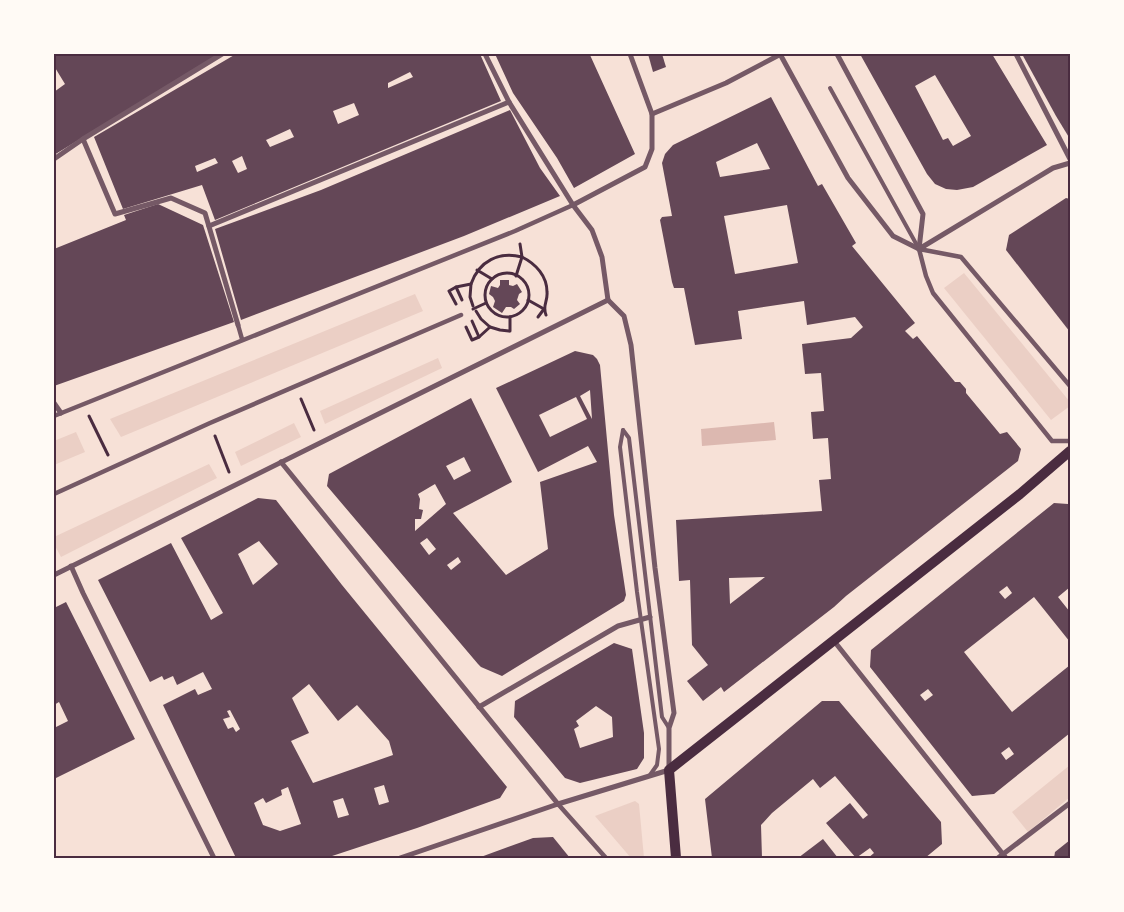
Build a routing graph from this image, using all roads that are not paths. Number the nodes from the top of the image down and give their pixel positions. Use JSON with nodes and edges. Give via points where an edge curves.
{"nodes":[{"id":1,"x":222,"y":54,"type":"edge"},
{"id":2,"x":485,"y":54,"type":"edge"},
{"id":3,"x":630,"y":54,"type":"edge"},
{"id":4,"x":781,"y":54,"type":"edge"},
{"id":5,"x":837,"y":54,"type":"edge"},
{"id":6,"x":1016,"y":54,"type":"edge"},
{"id":7,"x":830,"y":88,"type":"dead end"},
{"id":8,"x":509,"y":102,"type":"junction"},
{"id":9,"x":652,"y":114,"type":"junction"},
{"id":10,"x":83,"y":139,"type":"junction"},
{"id":11,"x":54,"y":160,"type":"edge"},
{"id":12,"x":1070,"y":161,"type":"edge"},
{"id":13,"x":573,"y":205,"type":"junction"},
{"id":14,"x":209,"y":226,"type":"junction"},
{"id":15,"x":918,"y":249,"type":"junction"},
{"id":16,"x":608,"y":300,"type":"junction"},
{"id":17,"x":461,"y":315,"type":"road end"},
{"id":18,"x":238,"y":325,"type":"joint"},
{"id":19,"x":242,"y":339,"type":"junction"},
{"id":20,"x":1070,"y":386,"type":"edge"},
{"id":21,"x":54,"y":403,"type":"edge"},
{"id":22,"x":61,"y":413,"type":"junction"},
{"id":23,"x":54,"y":416,"type":"edge"},
{"id":24,"x":1070,"y":441,"type":"edge"},
{"id":25,"x":1070,"y":451,"type":"edge"},
{"id":26,"x":281,"y":462,"type":"junction"},
{"id":27,"x":54,"y":494,"type":"edge"},
{"id":28,"x":72,"y":566,"type":"junction"},
{"id":29,"x":54,"y":575,"type":"edge"},
{"id":30,"x":650,"y":617,"type":"junction"},
{"id":31,"x":641,"y":619,"type":"junction"},
{"id":32,"x":834,"y":641,"type":"junction"},
{"id":33,"x":479,"y":707,"type":"junction"},
{"id":34,"x":669,"y":728,"type":"junction"},
{"id":35,"x":669,"y":770,"type":"junction"},
{"id":36,"x":649,"y":776,"type":"junction"},
{"id":37,"x":1070,"y":802,"type":"edge"},
{"id":38,"x":558,"y":804,"type":"junction"},
{"id":39,"x":1003,"y":857,"type":"edge"},
{"id":40,"x":214,"y":858,"type":"edge"},
{"id":41,"x":400,"y":858,"type":"edge"},
{"id":42,"x":606,"y":858,"type":"edge"},
{"id":43,"x":676,"y":858,"type":"edge"}],
"edges":[{"from":1,"to":10,"type":"street"},
{"from":2,"to":8,"type":"street"},
{"from":3,"to":9,"type":"street"},
{"from":4,"to":9,"type":"street","via":[[726,83]]},
{"from":4,"to":15,"type":"street","via":[[848,178],[894,236]]},
{"from":5,"to":15,"type":"street","via":[[923,214]]},
{"from":6,"to":12,"type":"street"},
{"from":7,"to":15,"type":"lane"},
{"from":8,"to":13,"type":"street"},
{"from":8,"to":14,"type":"street"},
{"from":9,"to":13,"type":"street","via":[[652,149],[645,167]]},
{"from":10,"to":11,"type":"street"},
{"from":10,"to":14,"type":"street","via":[[115,214],[171,198],[205,213]]},
{"from":12,"to":15,"type":"street"},
{"from":13,"to":16,"type":"street","via":[[592,230],[602,257]]},
{"from":13,"to":19,"type":"street"},
{"from":14,"to":18,"type":"street"},
{"from":15,"to":20,"type":"street","via":[[961,257]]},
{"from":15,"to":24,"type":"street","via":[[933,293],[1052,441]]},
{"from":16,"to":26,"type":"street"},
{"from":16,"to":34,"type":"street","via":[[624,316],[632,346],[674,713]]},
{"from":17,"to":27,"type":"street"},
{"from":18,"to":19,"type":"street"},
{"from":19,"to":22,"type":"street"},
{"from":21,"to":22,"type":"street"},
{"from":22,"to":23,"type":"street"},
{"from":25,"to":32,"type":"main road"},
{"from":26,"to":28,"type":"street"},
{"from":26,"to":33,"type":"street"},
{"from":28,"to":29,"type":"street"},
{"from":28,"to":40,"type":"street"},
{"from":30,"to":31,"type":"street"},
{"from":30,"to":31,"type":"lane","via":[[629,438],[623,430],[620,447]]},
{"from":30,"to":34,"type":"lane","via":[[662,717]]},
{"from":31,"to":33,"type":"street","via":[[618,626]]},
{"from":31,"to":36,"type":"lane","via":[[659,749],[657,765]]},
{"from":32,"to":35,"type":"main road"},
{"from":32,"to":39,"type":"street"},
{"from":33,"to":38,"type":"street"},
{"from":34,"to":35,"type":"street"},
{"from":35,"to":36,"type":"street"},
{"from":35,"to":43,"type":"main road"},
{"from":36,"to":38,"type":"street"},
{"from":37,"to":39,"type":"street"},
{"from":38,"to":41,"type":"street"},
{"from":38,"to":42,"type":"street"}]}
